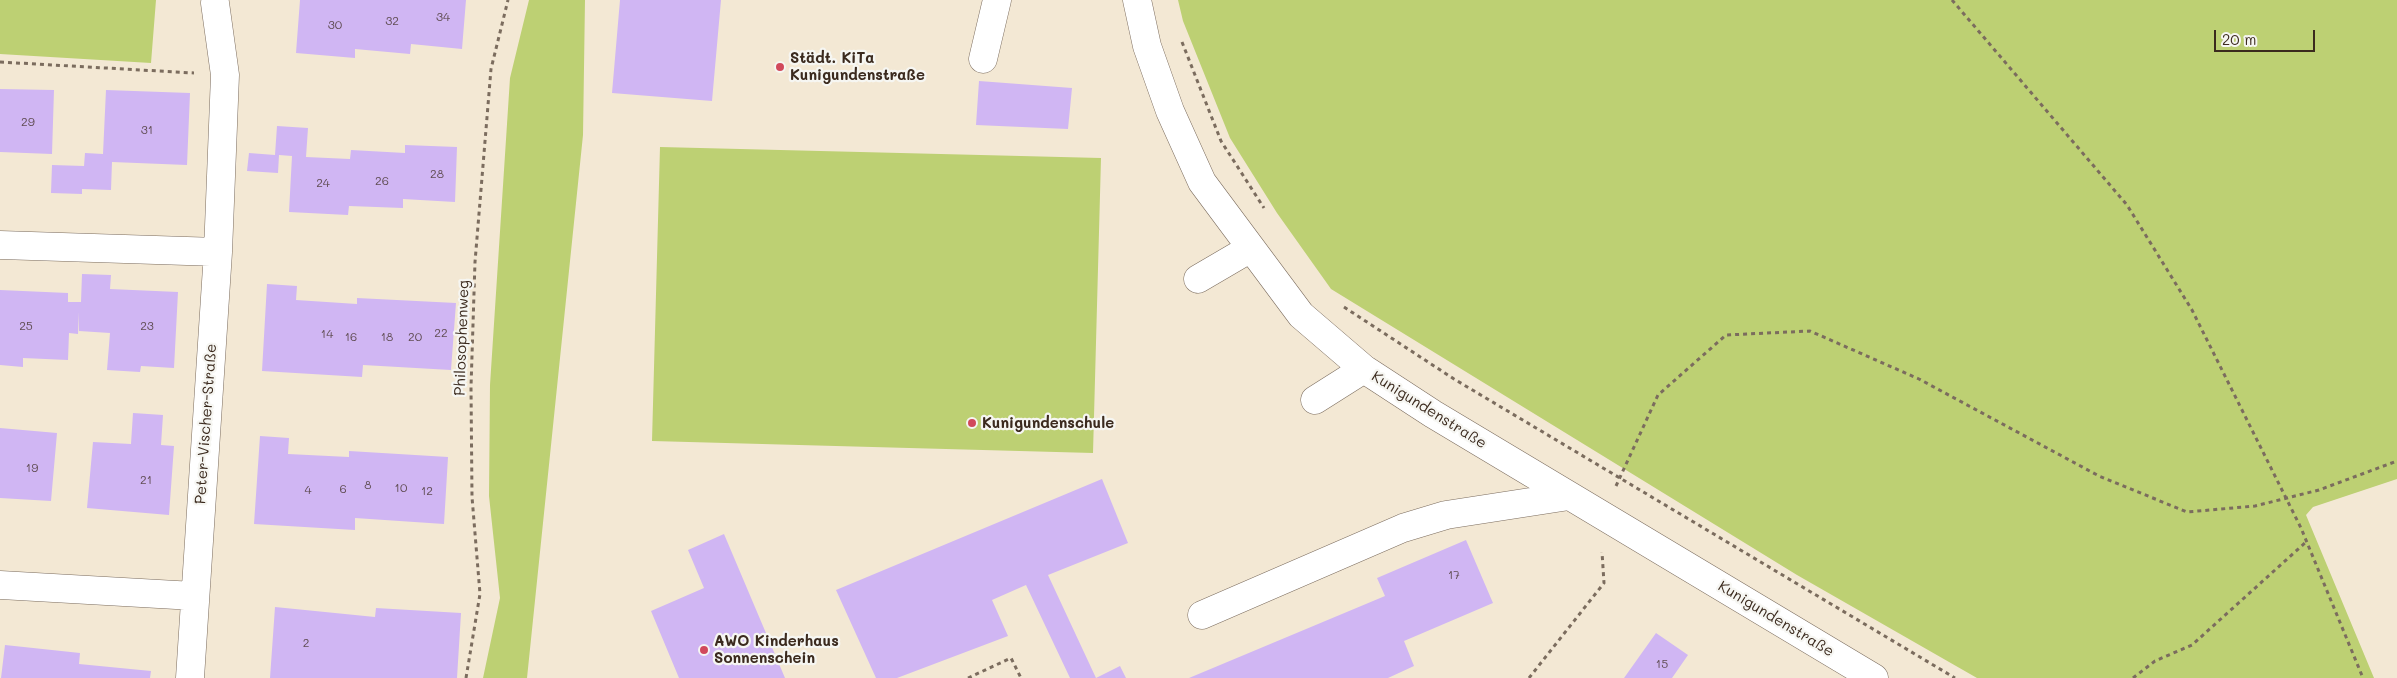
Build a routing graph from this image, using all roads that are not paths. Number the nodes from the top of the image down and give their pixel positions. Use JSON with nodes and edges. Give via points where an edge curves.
{"nodes":[{"id":1,"x":997,"y":0,"type":"edge"},
{"id":2,"x":1137,"y":0,"type":"edge"},
{"id":3,"x":215,"y":3,"type":"dead end"},
{"id":4,"x":984,"y":58,"type":"dead end"},
{"id":5,"x":0,"y":245,"type":"edge"},
{"id":6,"x":1251,"y":248,"type":"junction"},
{"id":7,"x":218,"y":252,"type":"junction"},
{"id":8,"x":1198,"y":279,"type":"dead end"},
{"id":9,"x":1364,"y":369,"type":"junction"},
{"id":10,"x":1315,"y":400,"type":"dead end"},
{"id":11,"x":1569,"y":496,"type":"junction"},
{"id":12,"x":0,"y":585,"type":"edge"},
{"id":13,"x":194,"y":596,"type":"junction"},
{"id":14,"x":1202,"y":615,"type":"dead end"},
{"id":15,"x":190,"y":678,"type":"edge"},
{"id":16,"x":1874,"y":678,"type":"edge"}],
"edges":[{"from":1,"to":4,"type":"street"},
{"from":2,"to":6,"type":"street","name":"Kunigundenstraße","via":[[1147,46],[1170,111],[1202,182]]},
{"from":3,"to":7,"type":"street","name":"Peter-Vischer-Straße","via":[[225,75]]},
{"from":5,"to":7,"type":"street"},
{"from":6,"to":8,"type":"street"},
{"from":6,"to":9,"type":"street","name":"Kunigundenstraße","via":[[1302,314]]},
{"from":7,"to":13,"type":"street","name":"Peter-Vischer-Straße"},
{"from":9,"to":10,"type":"street"},
{"from":9,"to":11,"type":"street","name":"Kunigundenstraße"},
{"from":11,"to":14,"type":"street","via":[[1446,515],[1403,528]]},
{"from":11,"to":16,"type":"street","name":"Kunigundenstraße"},
{"from":12,"to":13,"type":"street"},
{"from":13,"to":15,"type":"street","name":"Peter-Vischer-Straße"}]}
